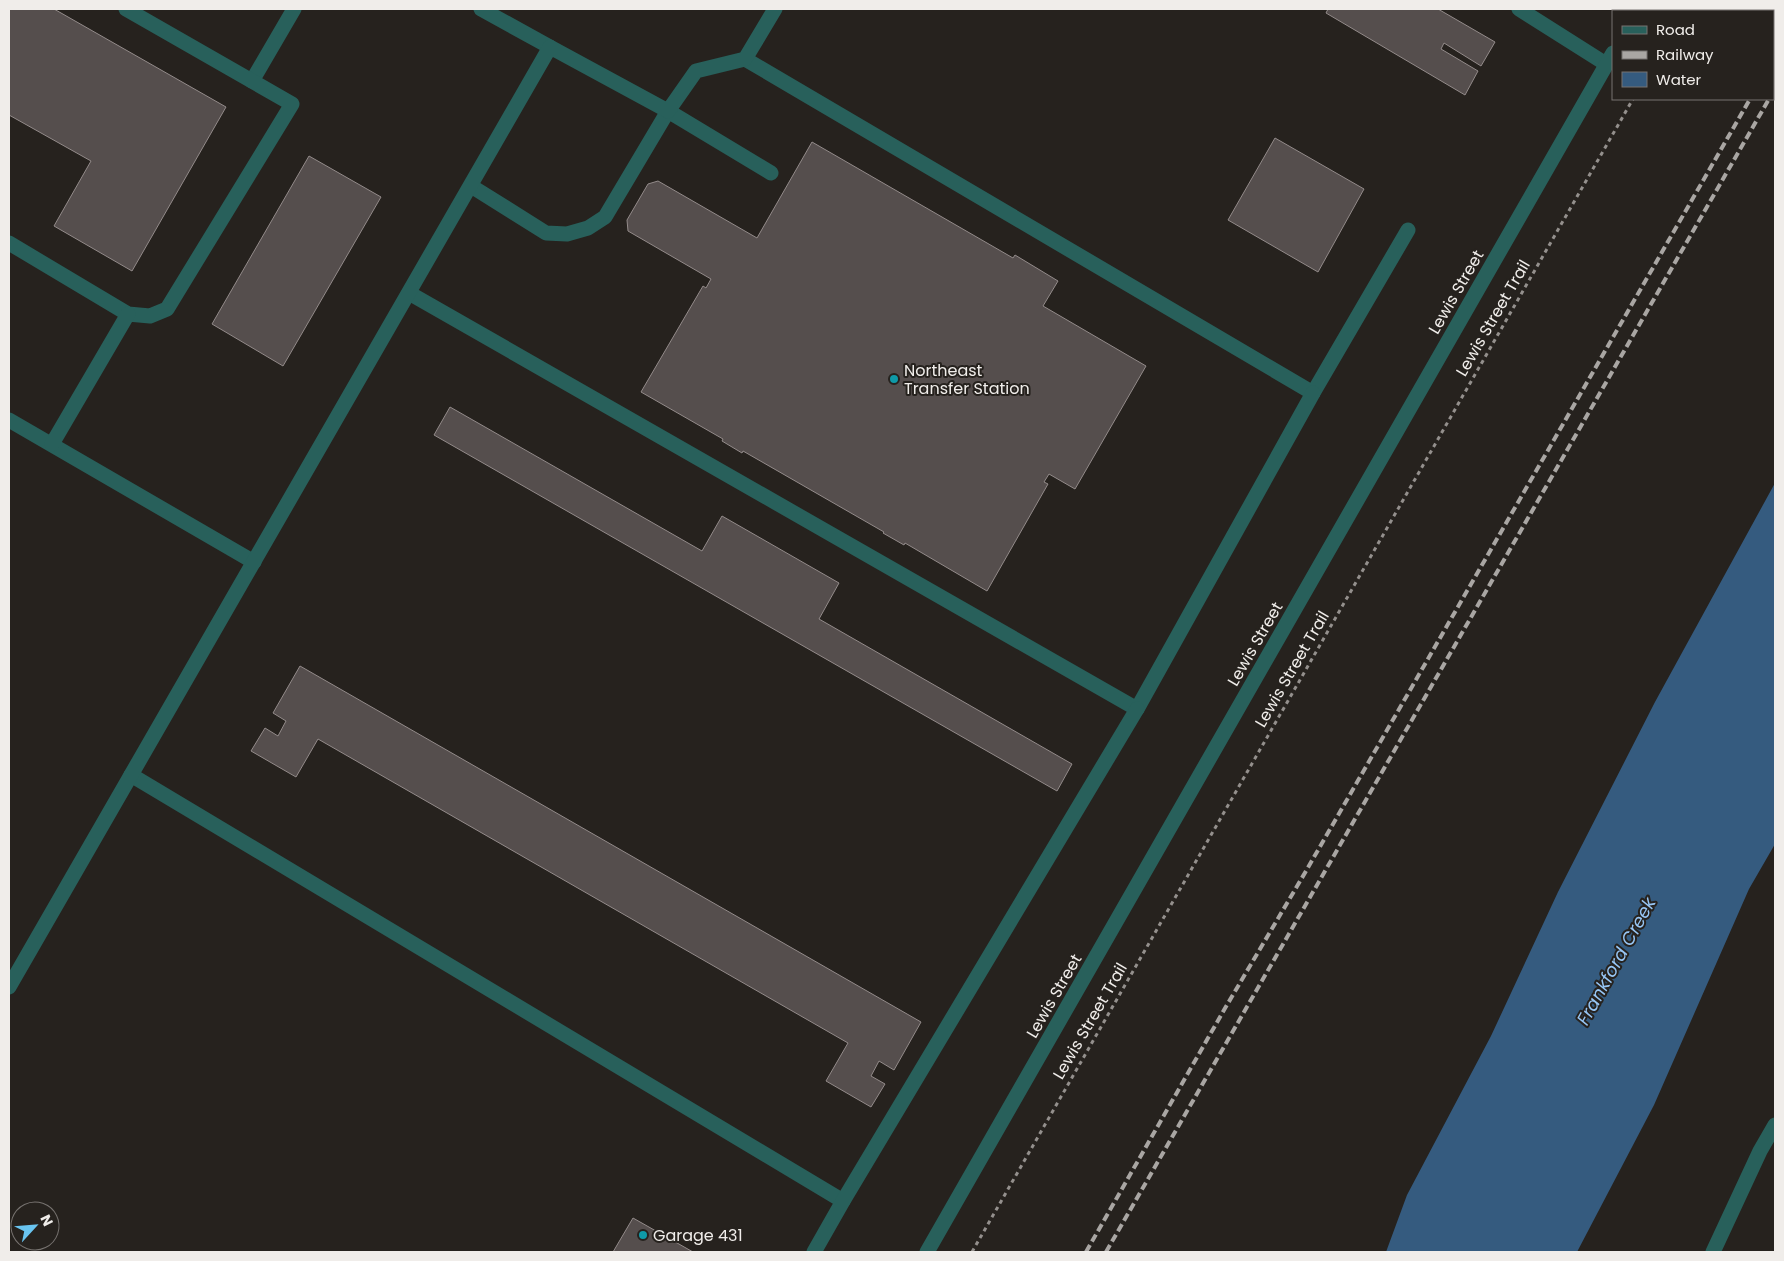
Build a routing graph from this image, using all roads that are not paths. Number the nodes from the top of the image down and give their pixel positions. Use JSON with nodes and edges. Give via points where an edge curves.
{"nodes":[{"id":1,"x":126,"y":9,"type":"edge"},
{"id":2,"x":294,"y":9,"type":"edge"},
{"id":3,"x":481,"y":9,"type":"edge"},
{"id":4,"x":775,"y":9,"type":"edge"},
{"id":5,"x":1518,"y":9,"type":"edge"},
{"id":6,"x":550,"y":47,"type":"junction"},
{"id":7,"x":745,"y":59,"type":"junction"},
{"id":8,"x":1609,"y":59,"type":"edge"},
{"id":9,"x":252,"y":81,"type":"junction"},
{"id":10,"x":668,"y":111,"type":"junction"},
{"id":11,"x":771,"y":173,"type":"dead end"},
{"id":12,"x":471,"y":186,"type":"junction"},
{"id":13,"x":1408,"y":230,"type":"dead end"},
{"id":14,"x":9,"y":243,"type":"edge"},
{"id":15,"x":409,"y":293,"type":"junction"},
{"id":16,"x":128,"y":314,"type":"junction"},
{"id":17,"x":1314,"y":393,"type":"junction"},
{"id":18,"x":9,"y":420,"type":"edge"},
{"id":19,"x":52,"y":444,"type":"junction"},
{"id":20,"x":254,"y":562,"type":"junction"},
{"id":21,"x":1137,"y":709,"type":"junction"},
{"id":22,"x":131,"y":775,"type":"junction"},
{"id":23,"x":9,"y":987,"type":"edge"},
{"id":24,"x":1775,"y":1125,"type":"edge"},
{"id":25,"x":843,"y":1201,"type":"junction"},
{"id":26,"x":814,"y":1252,"type":"edge"},
{"id":27,"x":927,"y":1252,"type":"edge"},
{"id":28,"x":1713,"y":1252,"type":"edge"}],
"edges":[{"from":1,"to":9,"type":"street"},
{"from":2,"to":9,"type":"street"},
{"from":3,"to":6,"type":"street"},
{"from":4,"to":7,"type":"street"},
{"from":5,"to":8,"type":"street"},
{"from":6,"to":10,"type":"street"},
{"from":6,"to":12,"type":"street"},
{"from":7,"to":10,"type":"street","via":[[696,71]]},
{"from":7,"to":17,"type":"street"},
{"from":8,"to":27,"type":"street","name":"Lewis Street"},
{"from":9,"to":16,"type":"street","via":[[292,104],[167,309],[150,316]]},
{"from":10,"to":11,"type":"street"},
{"from":10,"to":12,"type":"street","via":[[605,216],[588,228],[567,234],[546,232]]},
{"from":12,"to":15,"type":"street"},
{"from":13,"to":17,"type":"street"},
{"from":14,"to":16,"type":"street"},
{"from":15,"to":20,"type":"street"},
{"from":15,"to":21,"type":"street"},
{"from":16,"to":19,"type":"street"},
{"from":17,"to":21,"type":"street"},
{"from":18,"to":19,"type":"street"},
{"from":19,"to":20,"type":"street"},
{"from":20,"to":22,"type":"street"},
{"from":21,"to":25,"type":"street"},
{"from":22,"to":23,"type":"street"},
{"from":22,"to":25,"type":"street"},
{"from":24,"to":28,"type":"street","via":[[1760,1150]]},
{"from":25,"to":26,"type":"street"}]}
